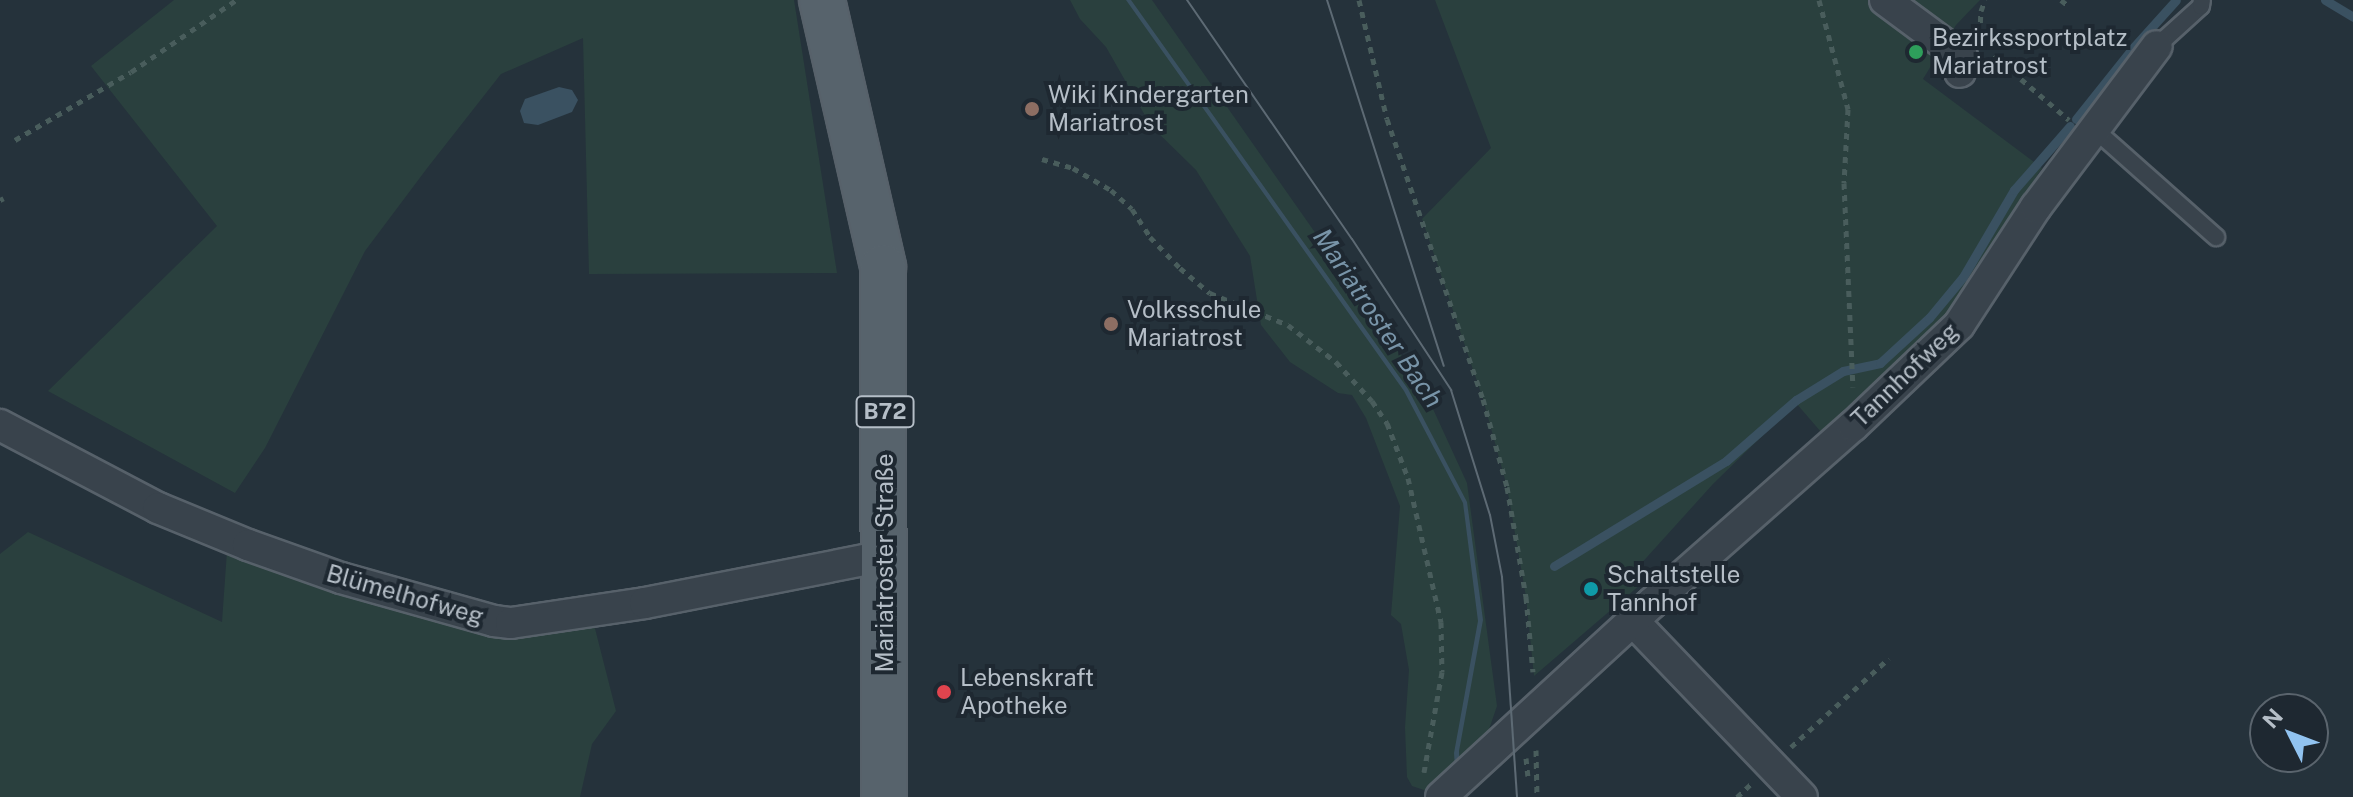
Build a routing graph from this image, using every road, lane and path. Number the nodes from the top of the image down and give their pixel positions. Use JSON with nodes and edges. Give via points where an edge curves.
{"nodes":[{"id":1,"x":236,"y":0,"type":"edge"},
{"id":2,"x":822,"y":0,"type":"edge"},
{"id":3,"x":1359,"y":0,"type":"edge"},
{"id":4,"x":1819,"y":0,"type":"edge"},
{"id":5,"x":1885,"y":0,"type":"edge"},
{"id":6,"x":2061,"y":0,"type":"edge"},
{"id":7,"x":2202,"y":0,"type":"edge"},
{"id":8,"x":2070,"y":7,"type":"dead end"},
{"id":9,"x":2157,"y":46,"type":"joint"},
{"id":10,"x":1994,"y":55,"type":"dead end"},
{"id":11,"x":2003,"y":64,"type":"dead end"},
{"id":12,"x":1960,"y":72,"type":"dead end"},
{"id":13,"x":2021,"y":79,"type":"dead end"},
{"id":14,"x":2090,"y":131,"type":"junction"},
{"id":15,"x":15,"y":140,"type":"dead end"},
{"id":16,"x":1042,"y":159,"type":"dead end"},
{"id":17,"x":2216,"y":237,"type":"dead end"},
{"id":18,"x":1851,"y":380,"type":"dead end"},
{"id":19,"x":0,"y":425,"type":"edge"},
{"id":20,"x":885,"y":556,"type":"junction"},
{"id":21,"x":1633,"y":621,"type":"junction"},
{"id":22,"x":1889,"y":658,"type":"dead end"},
{"id":23,"x":1536,"y":710,"type":"junction"},
{"id":24,"x":1772,"y":764,"type":"junction"},
{"id":25,"x":1432,"y":788,"type":"edge"},
{"id":26,"x":884,"y":797,"type":"edge"},
{"id":27,"x":1537,"y":797,"type":"edge"},
{"id":28,"x":1802,"y":797,"type":"edge"}],
"edges":[{"from":1,"to":15,"type":"path","via":[[131,72]]},
{"from":2,"to":20,"type":"main road","name":"Mariatroster Straße","number":"B72","via":[[883,267]]},
{"from":3,"to":23,"type":"path","via":[[1387,119],[1483,399],[1507,487],[1526,597]]},
{"from":4,"to":18,"type":"path","via":[[1848,109],[1844,183]]},
{"from":5,"to":12,"type":"street","via":[[1962,57]]},
{"from":6,"to":8,"type":"path"},
{"from":7,"to":9,"type":"lane"},
{"from":9,"to":14,"type":"street","name":"Tannhofweg"},
{"from":10,"to":11,"type":"path"},
{"from":13,"to":14,"type":"path"},
{"from":14,"to":17,"type":"lane"},
{"from":14,"to":21,"type":"street","name":"Tannhofweg","via":[[1959,325]]},
{"from":16,"to":25,"type":"path","via":[[1073,168],[1111,190],[1132,209],[1150,237],[1210,293],[1288,325],[1336,362],[1387,423],[1408,478],[1441,622]]},
{"from":19,"to":20,"type":"street","name":"Blümelhofweg","via":[[133,496],[248,545],[341,578],[494,621],[645,603]]},
{"from":20,"to":26,"type":"main road","name":"Mariatroster Straße","number":"B72"},
{"from":21,"to":23,"type":"street","name":"Tannhofweg"},
{"from":21,"to":24,"type":"street"},
{"from":22,"to":24,"type":"path"},
{"from":23,"to":25,"type":"street","name":"Tannhofweg","via":[[1494,750]]},
{"from":23,"to":27,"type":"path"},
{"from":24,"to":28,"type":"street"}]}
